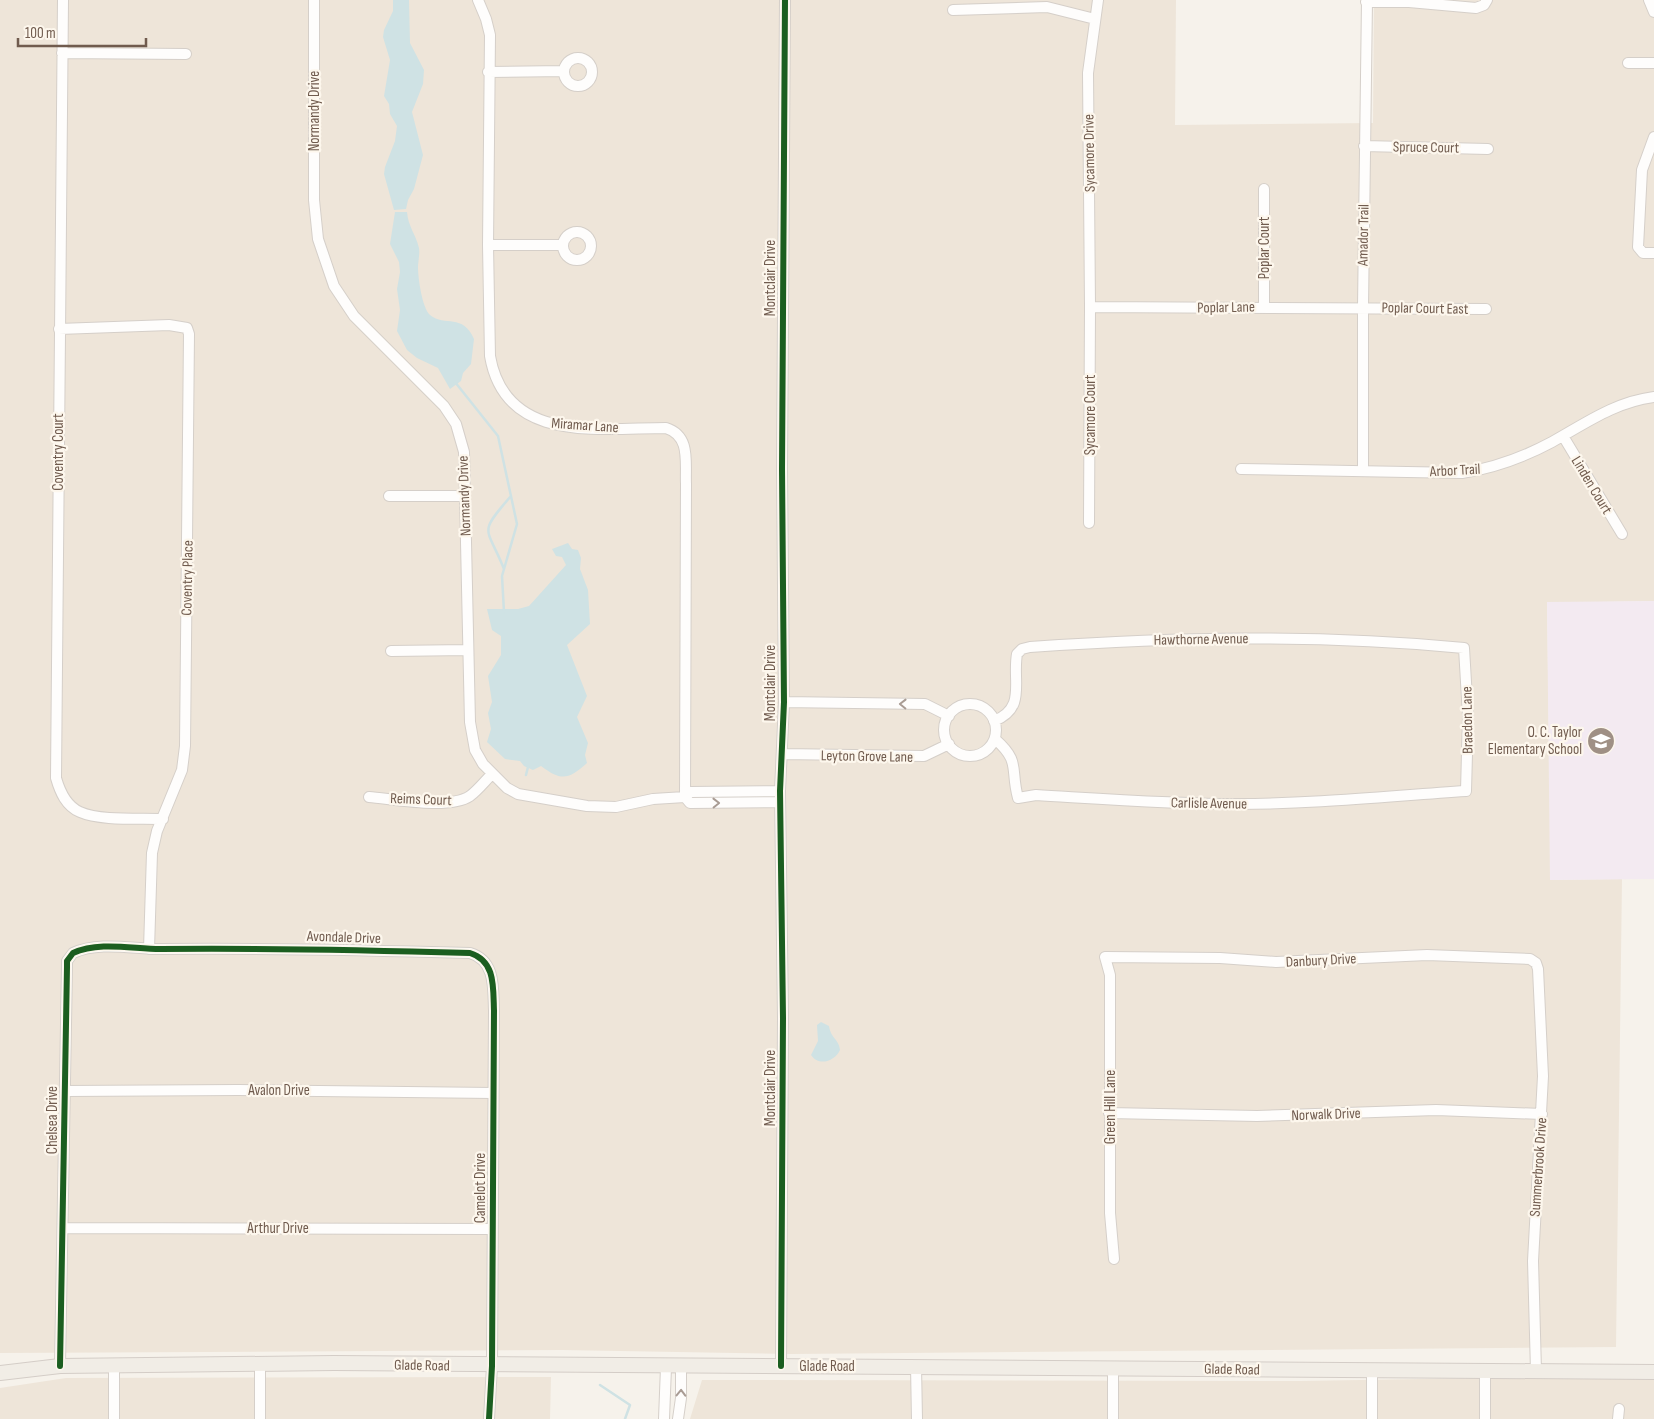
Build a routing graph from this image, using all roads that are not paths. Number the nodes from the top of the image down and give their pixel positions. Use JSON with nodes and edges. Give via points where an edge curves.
{"nodes":[{"id":1,"x":63,"y":0,"type":"edge"},
{"id":2,"x":314,"y":0,"type":"edge"},
{"id":3,"x":478,"y":0,"type":"edge"},
{"id":4,"x":785,"y":0,"type":"edge"},
{"id":5,"x":1098,"y":0,"type":"edge"},
{"id":6,"x":1487,"y":0,"type":"edge"},
{"id":7,"x":1649,"y":0,"type":"edge"},
{"id":8,"x":1366,"y":1,"type":"edge"},
{"id":9,"x":953,"y":10,"type":"dead end"},
{"id":10,"x":1654,"y":12,"type":"edge"},
{"id":11,"x":1095,"y":19,"type":"junction"},
{"id":12,"x":62,"y":52,"type":"junction"},
{"id":13,"x":186,"y":54,"type":"dead end"},
{"id":14,"x":1628,"y":64,"type":"dead end"},
{"id":15,"x":1654,"y":64,"type":"edge"},
{"id":16,"x":564,"y":71,"type":"dead end"},
{"id":17,"x":488,"y":72,"type":"junction"},
{"id":18,"x":1654,"y":137,"type":"edge"},
{"id":19,"x":1364,"y":146,"type":"junction"},
{"id":20,"x":1488,"y":148,"type":"dead end"},
{"id":21,"x":1264,"y":189,"type":"dead end"},
{"id":22,"x":488,"y":245,"type":"junction"},
{"id":23,"x":563,"y":245,"type":"dead end"},
{"id":24,"x":1654,"y":253,"type":"edge"},
{"id":25,"x":1264,"y":306,"type":"junction"},
{"id":26,"x":1090,"y":307,"type":"junction"},
{"id":27,"x":1362,"y":307,"type":"junction"},
{"id":28,"x":1486,"y":309,"type":"dead end"},
{"id":29,"x":59,"y":328,"type":"junction"},
{"id":30,"x":1654,"y":397,"type":"edge"},
{"id":31,"x":1563,"y":436,"type":"junction"},
{"id":32,"x":1240,"y":470,"type":"dead end"},
{"id":33,"x":1363,"y":470,"type":"junction"},
{"id":34,"x":389,"y":496,"type":"dead end"},
{"id":35,"x":465,"y":496,"type":"junction"},
{"id":36,"x":1089,"y":524,"type":"dead end"},
{"id":37,"x":1622,"y":534,"type":"dead end"},
{"id":38,"x":1464,"y":648,"type":"joint"},
{"id":39,"x":468,"y":650,"type":"junction"},
{"id":40,"x":390,"y":652,"type":"dead end"},
{"id":41,"x":784,"y":702,"type":"junction"},
{"id":42,"x":949,"y":716,"type":"junction"},
{"id":43,"x":994,"y":721,"type":"junction"},
{"id":44,"x":995,"y":738,"type":"junction"},
{"id":45,"x":948,"y":744,"type":"junction"},
{"id":46,"x":782,"y":754,"type":"junction"},
{"id":47,"x":492,"y":774,"type":"junction"},
{"id":48,"x":780,"y":791,"type":"junction"},
{"id":49,"x":1466,"y":791,"type":"joint"},
{"id":50,"x":687,"y":795,"type":"junction"},
{"id":51,"x":369,"y":797,"type":"dead end"},
{"id":52,"x":780,"y":802,"type":"junction"},
{"id":53,"x":163,"y":819,"type":"junction"},
{"id":54,"x":149,"y":949,"type":"junction"},
{"id":55,"x":1105,"y":957,"type":"joint"},
{"id":56,"x":1536,"y":964,"type":"joint"},
{"id":57,"x":494,"y":1011,"type":"joint"},
{"id":58,"x":65,"y":1091,"type":"junction"},
{"id":59,"x":493,"y":1093,"type":"junction"},
{"id":60,"x":1110,"y":1113,"type":"junction"},
{"id":61,"x":1542,"y":1114,"type":"junction"},
{"id":62,"x":64,"y":1228,"type":"junction"},
{"id":63,"x":492,"y":1229,"type":"junction"},
{"id":64,"x":1114,"y":1259,"type":"dead end"},
{"id":65,"x":260,"y":1363,"type":"junction"},
{"id":66,"x":114,"y":1365,"type":"junction"},
{"id":67,"x":60,"y":1366,"type":"junction"},
{"id":68,"x":492,"y":1366,"type":"junction"},
{"id":69,"x":666,"y":1366,"type":"junction"},
{"id":70,"x":681,"y":1366,"type":"junction"},
{"id":71,"x":781,"y":1366,"type":"junction"},
{"id":72,"x":916,"y":1366,"type":"junction"},
{"id":73,"x":1113,"y":1368,"type":"junction"},
{"id":74,"x":1372,"y":1370,"type":"junction"},
{"id":75,"x":1485,"y":1371,"type":"junction"},
{"id":76,"x":1536,"y":1371,"type":"junction"},
{"id":77,"x":1654,"y":1372,"type":"edge"},
{"id":78,"x":0,"y":1373,"type":"edge"},
{"id":79,"x":114,"y":1419,"type":"edge"},
{"id":80,"x":260,"y":1419,"type":"edge"},
{"id":81,"x":489,"y":1419,"type":"edge"},
{"id":82,"x":664,"y":1419,"type":"edge"},
{"id":83,"x":678,"y":1419,"type":"edge"},
{"id":84,"x":917,"y":1419,"type":"edge"},
{"id":85,"x":1113,"y":1419,"type":"edge"},
{"id":86,"x":1372,"y":1419,"type":"edge"},
{"id":87,"x":1485,"y":1419,"type":"edge"}],
"edges":[{"from":1,"to":12,"type":"street","name":"Coventry Court"},
{"from":2,"to":35,"type":"street","name":"Normandy Drive","via":[[314,200],[318,239],[334,286],[354,316],[444,406],[456,424],[464,452]]},
{"from":3,"to":17,"type":"street","name":"Miramar Lane","via":[[490,35]]},
{"from":4,"to":41,"type":"street","name":"Montclair Drive"},
{"from":5,"to":11,"type":"street","name":"Sycamore Drive"},
{"from":6,"to":8,"type":"street","via":[[1476,8]]},
{"from":7,"to":10,"type":"street"},
{"from":8,"to":19,"type":"street","name":"Amador Trail"},
{"from":9,"to":11,"type":"street","via":[[1047,7]]},
{"from":11,"to":26,"type":"street","name":"Sycamore Drive","via":[[1088,73]]},
{"from":12,"to":13,"type":"street"},
{"from":12,"to":29,"type":"street","name":"Coventry Court"},
{"from":14,"to":15,"type":"street"},
{"from":16,"to":17,"type":"street"},
{"from":17,"to":22,"type":"street","name":"Miramar Lane"},
{"from":18,"to":24,"type":"street","via":[[1642,170],[1639,223],[1640,251]]},
{"from":19,"to":20,"type":"street","name":"Spruce Court"},
{"from":19,"to":27,"type":"street","name":"Amador Trail"},
{"from":21,"to":25,"type":"street","name":"Poplar Court"},
{"from":22,"to":23,"type":"street"},
{"from":22,"to":50,"type":"street","name":"Miramar Lane","via":[[492,369],[504,394],[529,416],[555,426],[666,428],[676,431],[683,440],[686,484]]},
{"from":25,"to":26,"type":"street","name":"Poplar Lane"},
{"from":25,"to":27,"type":"street","name":"Poplar Lane"},
{"from":26,"to":36,"type":"street","name":"Sycamore Court"},
{"from":27,"to":28,"type":"street","name":"Poplar Court East"},
{"from":27,"to":33,"type":"street","name":"Amador Trail"},
{"from":29,"to":53,"type":"street","name":"Coventry Court","via":[[56,778],[61,794],[80,813]]},
{"from":29,"to":53,"type":"street","name":"Coventry Place","via":[[170,325],[186,328],[189,334],[185,746],[182,770]]},
{"from":30,"to":31,"type":"street","name":"Arbor Trail","via":[[1610,408]]},
{"from":31,"to":33,"type":"street","name":"Arbor Trail","via":[[1504,464],[1482,470],[1462,473]]},
{"from":31,"to":37,"type":"street","name":"Linden Court"},
{"from":32,"to":33,"type":"street","name":"Arbor Trail"},
{"from":34,"to":35,"type":"street"},
{"from":35,"to":39,"type":"street","name":"Normandy Drive"},
{"from":38,"to":43,"type":"street","name":"Hawthorne Avenue","via":[[1292,637],[1184,638],[1030,647],[1017,654],[1016,696],[1011,711]]},
{"from":38,"to":49,"type":"street","name":"Braedon Lane","via":[[1468,716]]},
{"from":39,"to":40,"type":"street"},
{"from":39,"to":47,"type":"street","name":"Normandy Drive","via":[[471,735],[483,764]]},
{"from":42,"to":41,"type":"street","one_way":true,"via":[[925,704]]},
{"from":41,"to":46,"type":"street","name":"Montclair Drive"},
{"from":42,"to":43,"type":"street","via":[[962,706],[973,705],[988,712]]},
{"from":42,"to":45,"type":"street","via":[[944,730]]},
{"from":43,"to":44,"type":"street"},
{"from":44,"to":45,"type":"street","via":[[991,746],[978,755],[961,755]]},
{"from":44,"to":49,"type":"street","name":"Carlisle Avenue","via":[[1012,756],[1018,798],[1036,795],[1255,804]]},
{"from":45,"to":46,"type":"street","name":"Leyton Grove Lane","via":[[924,756]]},
{"from":46,"to":48,"type":"street","name":"Montclair Drive"},
{"from":47,"to":50,"type":"street","name":"Normandy Drive","via":[[518,794],[587,806],[616,807]]},
{"from":47,"to":51,"type":"street","name":"Reims Court","via":[[459,801]]},
{"from":48,"to":50,"type":"street","name":"Normandy Drive"},
{"from":48,"to":52,"type":"street","name":"Montclair Drive"},
{"from":50,"to":52,"type":"street","name":"Normandy Drive","one_way":true,"via":[[690,803]]},
{"from":52,"to":71,"type":"street","name":"Montclair Drive","via":[[783,1018]]},
{"from":53,"to":54,"type":"street","name":"Coventry Place","via":[[152,853]]},
{"from":54,"to":57,"type":"street","name":"Avondale Drive","via":[[282,948],[470,953],[490,970]]},
{"from":54,"to":58,"type":"street","name":"Chelsea Drive","via":[[78,950],[68,961]]},
{"from":55,"to":56,"type":"street","name":"Danbury Drive","via":[[1276,962],[1427,955],[1530,959]]},
{"from":55,"to":60,"type":"street","name":"Green Hill Lane","via":[[1110,975]]},
{"from":56,"to":61,"type":"street","name":"Summerbrook Drive","via":[[1543,1076]]},
{"from":57,"to":59,"type":"street","name":"Camelot Drive"},
{"from":58,"to":59,"type":"street","name":"Avalon Drive"},
{"from":58,"to":62,"type":"street","name":"Chelsea Drive"},
{"from":59,"to":63,"type":"street","name":"Camelot Drive"},
{"from":60,"to":61,"type":"street","name":"Norwalk Drive","via":[[1257,1116],[1436,1110]]},
{"from":60,"to":64,"type":"street","name":"Green Hill Lane","via":[[1110,1213]]},
{"from":61,"to":76,"type":"street","name":"Summerbrook Drive","via":[[1533,1242]]},
{"from":62,"to":63,"type":"street","name":"Arthur Drive"},
{"from":62,"to":67,"type":"street","name":"Chelsea Drive"},
{"from":63,"to":68,"type":"street","name":"Camelot Drive"},
{"from":65,"to":66,"type":"main road","name":"Glade Road"},
{"from":65,"to":68,"type":"main road","name":"Glade Road"},
{"from":65,"to":80,"type":"street"},
{"from":66,"to":67,"type":"main road","name":"Glade Road"},
{"from":66,"to":79,"type":"street"},
{"from":67,"to":78,"type":"main road","name":"Glade Road"},
{"from":68,"to":69,"type":"main road","name":"Glade Road"},
{"from":68,"to":81,"type":"street","name":"Camelot Drive"},
{"from":69,"to":70,"type":"main road","name":"Glade Road"},
{"from":69,"to":82,"type":"street"},
{"from":70,"to":71,"type":"main road","name":"Glade Road"},
{"from":83,"to":70,"type":"street","one_way":true},
{"from":71,"to":72,"type":"main road","name":"Glade Road"},
{"from":72,"to":73,"type":"main road","name":"Glade Road"},
{"from":72,"to":84,"type":"street"},
{"from":73,"to":74,"type":"main road","name":"Glade Road"},
{"from":73,"to":85,"type":"street"},
{"from":74,"to":75,"type":"main road","name":"Glade Road"},
{"from":74,"to":86,"type":"street"},
{"from":75,"to":76,"type":"main road","name":"Glade Road"},
{"from":75,"to":87,"type":"street"},
{"from":76,"to":77,"type":"main road","name":"Glade Road"}]}
